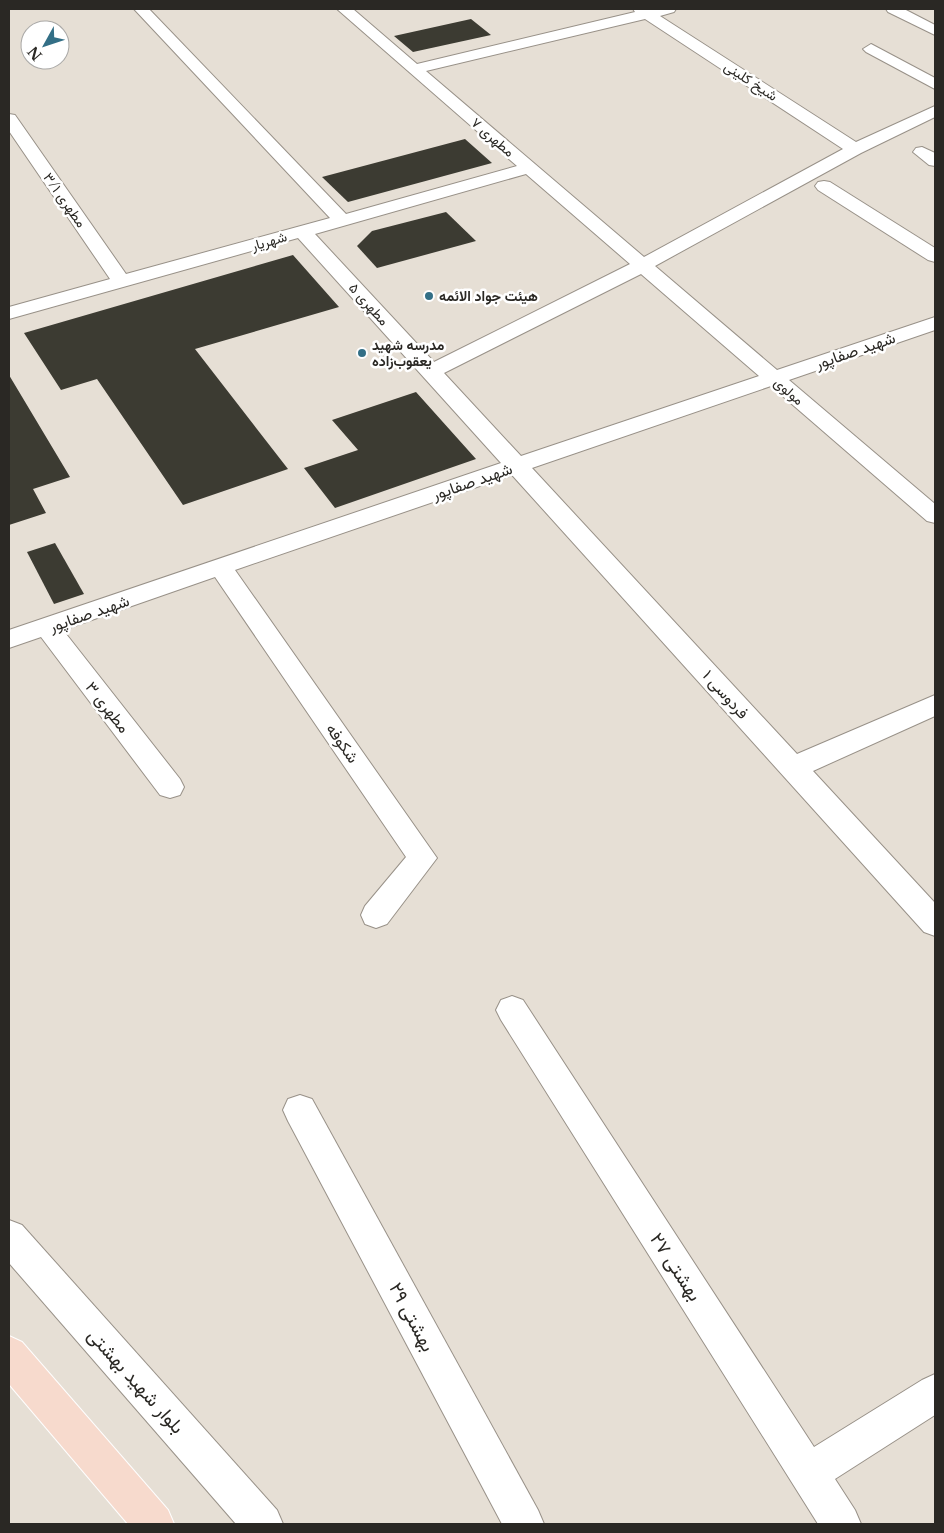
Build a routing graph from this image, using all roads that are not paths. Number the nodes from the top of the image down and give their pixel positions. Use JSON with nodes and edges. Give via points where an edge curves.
{"nodes":[{"id":1,"x":141,"y":9,"type":"edge"},
{"id":2,"x":344,"y":9,"type":"edge"},
{"id":3,"x":669,"y":9,"type":"edge"},
{"id":4,"x":893,"y":9,"type":"edge"},
{"id":5,"x":644,"y":11,"type":"edge"},
{"id":6,"x":935,"y":31,"type":"edge"},
{"id":7,"x":872,"y":48,"type":"dead end"},
{"id":8,"x":414,"y":69,"type":"junction"},
{"id":9,"x":935,"y":84,"type":"edge"},
{"id":10,"x":935,"y":111,"type":"edge"},
{"id":11,"x":9,"y":119,"type":"edge"},
{"id":12,"x":855,"y":149,"type":"junction"},
{"id":13,"x":530,"y":168,"type":"junction"},
{"id":14,"x":824,"y":186,"type":"dead end"},
{"id":15,"x":342,"y":220,"type":"junction"},
{"id":16,"x":302,"y":231,"type":"junction"},
{"id":17,"x":935,"y":256,"type":"edge"},
{"id":18,"x":643,"y":265,"type":"junction"},
{"id":19,"x":122,"y":282,"type":"junction"},
{"id":20,"x":9,"y":313,"type":"edge"},
{"id":21,"x":935,"y":323,"type":"edge"},
{"id":22,"x":431,"y":372,"type":"junction"},
{"id":23,"x":774,"y":378,"type":"junction"},
{"id":24,"x":517,"y":466,"type":"junction"},
{"id":25,"x":935,"y":516,"type":"edge"},
{"id":26,"x":221,"y":568,"type":"junction"},
{"id":27,"x":47,"y":627,"type":"junction"},
{"id":28,"x":9,"y":640,"type":"edge"},
{"id":29,"x":935,"y":705,"type":"edge"},
{"id":30,"x":793,"y":768,"type":"junction"},
{"id":31,"x":170,"y":787,"type":"dead end"},
{"id":32,"x":376,"y":915,"type":"dead end"},
{"id":33,"x":935,"y":923,"type":"edge"},
{"id":34,"x":512,"y":1010,"type":"dead end"},
{"id":35,"x":300,"y":1110,"type":"dead end"},
{"id":36,"x":9,"y":1237,"type":"edge"},
{"id":37,"x":9,"y":1355,"type":"edge"},
{"id":38,"x":935,"y":1392,"type":"edge"},
{"id":39,"x":808,"y":1473,"type":"junction"},
{"id":40,"x":154,"y":1524,"type":"edge"},
{"id":41,"x":264,"y":1524,"type":"edge"},
{"id":42,"x":524,"y":1524,"type":"edge"},
{"id":43,"x":841,"y":1524,"type":"edge"}],
"edges":[{"from":1,"to":15,"type":"street"},
{"from":2,"to":8,"type":"street","name":"مطهری ۷"},
{"from":3,"to":5,"type":"street"},
{"from":4,"to":6,"type":"street"},
{"from":5,"to":8,"type":"street"},
{"from":5,"to":12,"type":"street","name":"شیخ کلینی"},
{"from":7,"to":9,"type":"street"},
{"from":8,"to":13,"type":"street","name":"مطهری ۷"},
{"from":10,"to":12,"type":"street"},
{"from":11,"to":19,"type":"street","name":"مطهری ۳/۱"},
{"from":12,"to":18,"type":"street"},
{"from":13,"to":15,"type":"street","name":"شهریار"},
{"from":13,"to":18,"type":"street","name":"مطهری ۷"},
{"from":14,"to":17,"type":"street"},
{"from":15,"to":16,"type":"street","name":"شهریار"},
{"from":16,"to":19,"type":"street","name":"شهریار"},
{"from":16,"to":22,"type":"street","name":"مطهری ۵"},
{"from":18,"to":22,"type":"street"},
{"from":18,"to":23,"type":"street","name":"مولوی"},
{"from":19,"to":20,"type":"street","name":"شهریار"},
{"from":21,"to":23,"type":"street","name":"شهید صفاپور"},
{"from":22,"to":24,"type":"street","name":"مطهری ۵"},
{"from":23,"to":24,"type":"street","name":"شهید صفاپور"},
{"from":23,"to":25,"type":"street","name":"مولوی"},
{"from":24,"to":26,"type":"street","name":"شهید صفاپور"},
{"from":24,"to":30,"type":"street","name":"فردوسی ۱"},
{"from":26,"to":27,"type":"street","name":"شهید صفاپور"},
{"from":26,"to":32,"type":"street","name":"شکوفه","via":[[422,858]]},
{"from":27,"to":28,"type":"street","name":"شهید صفاپور"},
{"from":27,"to":31,"type":"street","name":"مطهری ۳"},
{"from":29,"to":30,"type":"street"},
{"from":30,"to":33,"type":"street","name":"فردوسی ۱"},
{"from":34,"to":39,"type":"street","name":"بهشتی ۲۷"},
{"from":35,"to":42,"type":"street","name":"بهشتی ۲۹"},
{"from":36,"to":41,"type":"street","name":"بلوار شهید بهشتی"},
{"from":37,"to":40,"type":"main road"},
{"from":38,"to":39,"type":"street"},
{"from":39,"to":43,"type":"street","name":"بهشتی ۲۷"}]}
